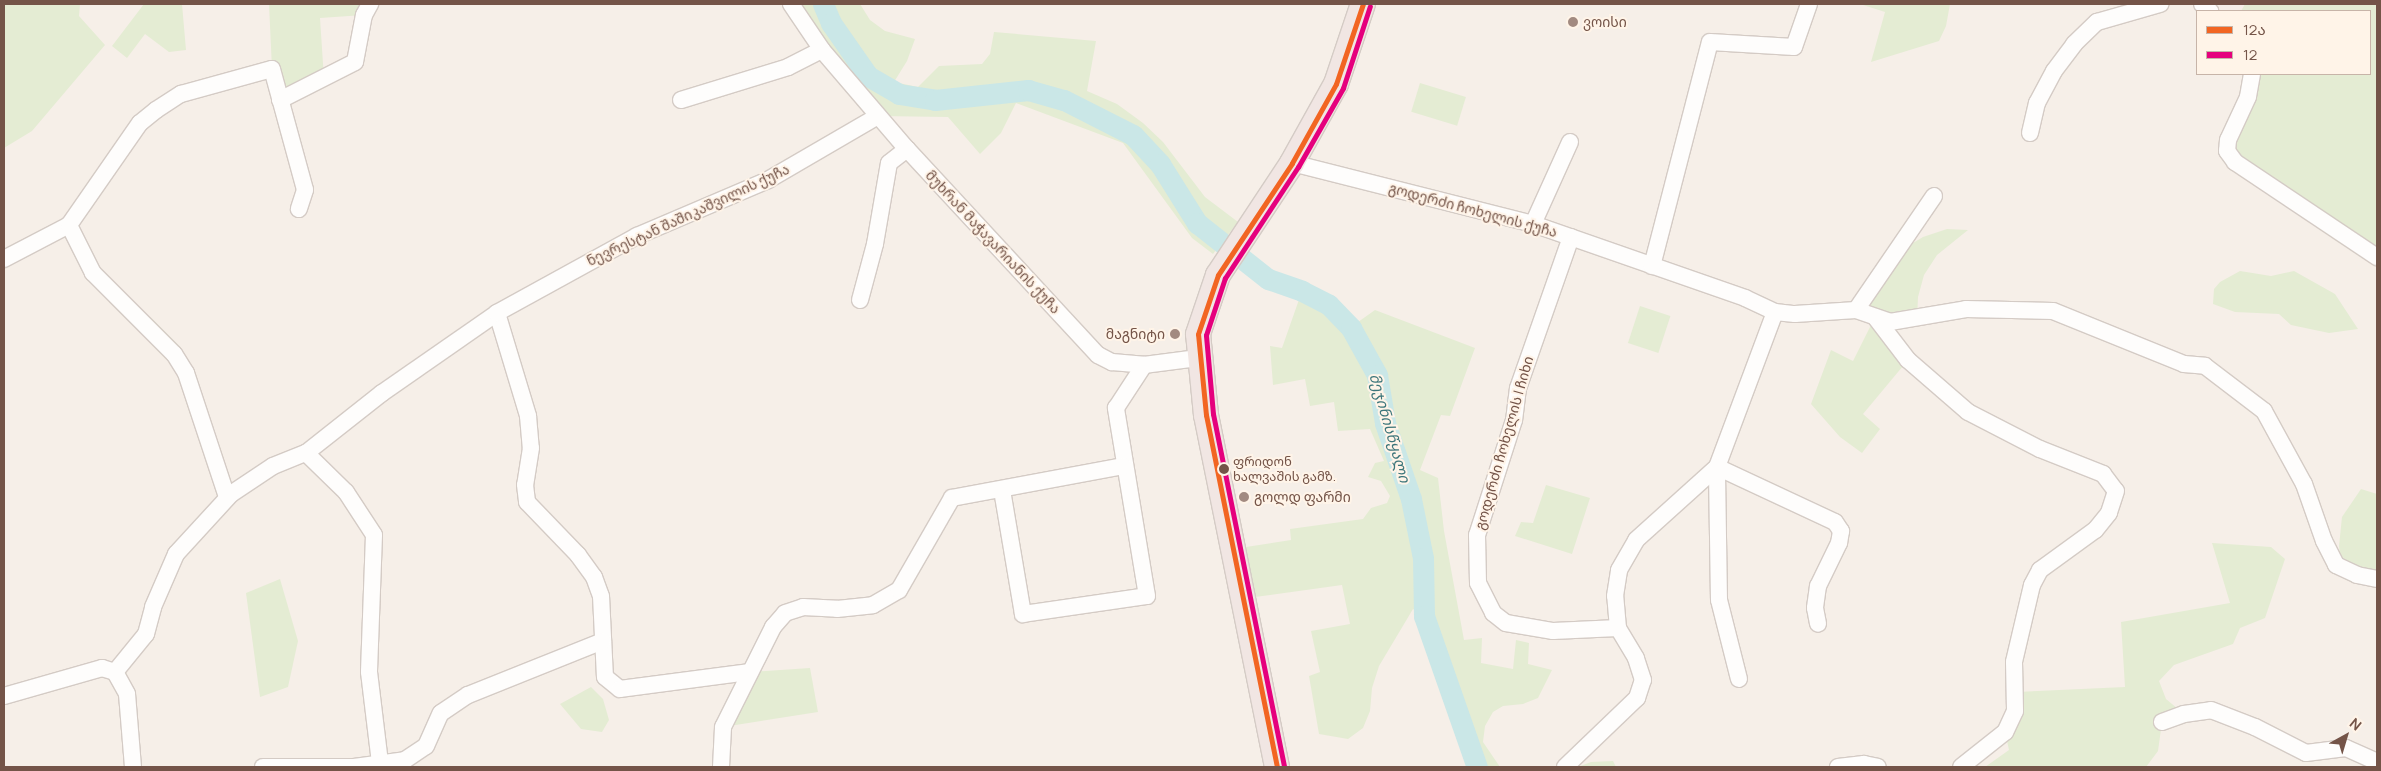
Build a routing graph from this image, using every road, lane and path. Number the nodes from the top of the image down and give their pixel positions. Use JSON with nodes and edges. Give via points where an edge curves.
{"nodes":[{"id":1,"x":370,"y":4,"type":"edge"},
{"id":2,"x":1363,"y":4,"type":"edge"},
{"id":3,"x":1810,"y":4,"type":"edge"},
{"id":4,"x":2160,"y":4,"type":"edge"},
{"id":5,"x":788,"y":5,"type":"edge"},
{"id":6,"x":822,"y":50,"type":"junction"},
{"id":7,"x":2252,"y":75,"type":"edge"},
{"id":8,"x":280,"y":100,"type":"junction"},
{"id":9,"x":681,"y":100,"type":"dead end"},
{"id":10,"x":878,"y":116,"type":"junction"},
{"id":11,"x":2030,"y":133,"type":"dead end"},
{"id":12,"x":1570,"y":142,"type":"dead end"},
{"id":13,"x":907,"y":149,"type":"junction"},
{"id":14,"x":1292,"y":163,"type":"junction"},
{"id":15,"x":1934,"y":196,"type":"dead end"},
{"id":16,"x":299,"y":209,"type":"dead end"},
{"id":17,"x":1533,"y":224,"type":"junction"},
{"id":18,"x":69,"y":225,"type":"junction"},
{"id":19,"x":1571,"y":237,"type":"junction"},
{"id":20,"x":2377,"y":257,"type":"edge"},
{"id":21,"x":4,"y":259,"type":"edge"},
{"id":22,"x":1652,"y":266,"type":"junction"},
{"id":23,"x":860,"y":300,"type":"dead end"},
{"id":24,"x":1856,"y":310,"type":"junction"},
{"id":25,"x":1775,"y":312,"type":"junction"},
{"id":26,"x":498,"y":313,"type":"junction"},
{"id":27,"x":1875,"y":317,"type":"junction"},
{"id":28,"x":1198,"y":358,"type":"junction"},
{"id":29,"x":1144,"y":365,"type":"junction"},
{"id":30,"x":306,"y":454,"type":"junction"},
{"id":31,"x":1123,"y":466,"type":"junction"},
{"id":32,"x":1717,"y":466,"type":"junction"},
{"id":33,"x":1002,"y":490,"type":"junction"},
{"id":34,"x":227,"y":498,"type":"junction"},
{"id":35,"x":2377,"y":579,"type":"edge"},
{"id":36,"x":1818,"y":624,"type":"dead end"},
{"id":37,"x":1618,"y":628,"type":"junction"},
{"id":38,"x":603,"y":641,"type":"junction"},
{"id":39,"x":116,"y":672,"type":"junction"},
{"id":40,"x":750,"y":672,"type":"junction"},
{"id":41,"x":1739,"y":678,"type":"dead end"},
{"id":42,"x":4,"y":696,"type":"edge"},
{"id":43,"x":2162,"y":722,"type":"dead end"},
{"id":44,"x":2377,"y":762,"type":"edge"},
{"id":45,"x":380,"y":763,"type":"junction"},
{"id":46,"x":134,"y":765,"type":"edge"},
{"id":47,"x":263,"y":767,"type":"edge"},
{"id":48,"x":720,"y":767,"type":"edge"},
{"id":49,"x":1277,"y":767,"type":"edge"},
{"id":50,"x":1565,"y":767,"type":"edge"},
{"id":51,"x":1838,"y":767,"type":"edge"},
{"id":52,"x":1878,"y":767,"type":"edge"},
{"id":53,"x":1961,"y":767,"type":"edge"}],
"edges":[{"from":1,"to":8,"type":"street","via":[[364,14],[355,62]]},
{"from":2,"to":14,"type":"highway","via":[[1336,84]]},
{"from":3,"to":22,"type":"street","via":[[1794,47],[1710,42]]},
{"from":4,"to":11,"type":"street","via":[[2097,22],[2074,44],[2054,71],[2037,103]]},
{"from":5,"to":6,"type":"street","name":"მუხრან მაჭავარიანის ქუჩა"},
{"from":6,"to":9,"type":"street","via":[[788,67]]},
{"from":6,"to":10,"type":"street","name":"მუხრან მაჭავარიანის ქუჩა"},
{"from":7,"to":20,"type":"street","via":[[2248,97],[2228,140],[2227,151],[2236,162]]},
{"from":8,"to":16,"type":"street","via":[[305,190]]},
{"from":8,"to":18,"type":"street","via":[[272,69],[181,94],[168,101],[140,123]]},
{"from":10,"to":13,"type":"street","name":"მუხრან მაჭავარიანის ქუჩა"},
{"from":10,"to":26,"type":"street","name":"ნევრესტან შაშიკაშვილის ქუჩა","via":[[768,180],[612,249]]},
{"from":12,"to":17,"type":"street"},
{"from":13,"to":23,"type":"street","via":[[889,163],[876,244]]},
{"from":13,"to":29,"type":"street","name":"მუხრან მაჭავარიანის ქუჩა","via":[[1098,355],[1112,362]]},
{"from":14,"to":17,"type":"street","name":"გოდერძი ჩოხელის ქუჩა"},
{"from":14,"to":28,"type":"highway","via":[[1218,275],[1198,334]]},
{"from":15,"to":24,"type":"street"},
{"from":17,"to":19,"type":"street","name":"გოდერძი ჩოხელის ქუჩა"},
{"from":18,"to":21,"type":"street"},
{"from":18,"to":34,"type":"street","via":[[93,272],[174,354],[186,373]]},
{"from":19,"to":22,"type":"street","name":"გოდერძი ჩოხელის ქუჩა"},
{"from":19,"to":37,"type":"street","name":"გოდერძი ჩოხელის I ჩიხი","via":[[1518,388],[1514,420],[1477,535],[1478,583],[1493,613],[1506,623],[1553,630]]},
{"from":22,"to":25,"type":"street","name":"გოდერძი ჩოხელის ქუჩა","via":[[1745,298]]},
{"from":24,"to":25,"type":"street","name":"გოდერძი ჩოხელის ქუჩა","via":[[1796,314]]},
{"from":24,"to":27,"type":"street","name":"გოდერძი ჩოხელის ქუჩა"},
{"from":25,"to":32,"type":"street"},
{"from":26,"to":30,"type":"street","name":"ნევრესტან შაშიკაშვილის ქუჩა","via":[[382,394]]},
{"from":26,"to":38,"type":"street","via":[[528,416],[527,502],[578,555],[594,577],[601,596]]},
{"from":27,"to":35,"type":"street","name":"გოდერძი ჩოხელის ქუჩა","via":[[1890,322],[1966,310],[2053,311],[2184,364],[2205,366],[2264,410],[2304,484],[2336,566]]},
{"from":27,"to":53,"type":"street","via":[[1908,360],[1968,412],[2040,449],[2103,474],[2116,491],[2109,512],[2095,530],[2040,570],[2032,585],[2014,662],[2015,711],[2005,732]]},
{"from":28,"to":29,"type":"street","name":"მუხრან მაჭავარიანის ქუჩა"},
{"from":28,"to":49,"type":"highway","via":[[1206,415]]},
{"from":29,"to":31,"type":"street","via":[[1116,408]]},
{"from":30,"to":34,"type":"street","name":"ნევრესტან შაშიკაშვილის ქუჩა","via":[[273,466]]},
{"from":30,"to":45,"type":"street","via":[[346,492],[374,535],[369,672]]},
{"from":31,"to":33,"type":"street"},
{"from":31,"to":33,"type":"street","via":[[1147,596],[1023,614]]},
{"from":32,"to":36,"type":"street","via":[[1835,522],[1841,531],[1839,543],[1818,586],[1815,608]]},
{"from":32,"to":37,"type":"street","via":[[1636,540],[1618,570],[1615,596]]},
{"from":32,"to":41,"type":"street","via":[[1719,600]]},
{"from":33,"to":40,"type":"street","via":[[952,498],[899,590],[873,605],[837,609],[803,607],[785,613],[773,627]]},
{"from":34,"to":39,"type":"street","name":"ნევრესტან შაშიკაშვილის ქუჩა","via":[[176,554],[153,607],[146,634]]},
{"from":37,"to":50,"type":"street","via":[[1636,658],[1643,680],[1637,698]]},
{"from":38,"to":40,"type":"street","via":[[605,677],[620,688]]},
{"from":38,"to":45,"type":"street","via":[[468,695],[441,713],[426,746],[405,760]]},
{"from":39,"to":42,"type":"street","via":[[102,668]]},
{"from":39,"to":46,"type":"street","via":[[127,694]]},
{"from":40,"to":48,"type":"street","via":[[723,727]]},
{"from":43,"to":44,"type":"street","via":[[2184,714],[2211,710],[2255,727],[2306,753],[2346,748]]},
{"from":45,"to":47,"type":"street","via":[[354,767]]},
{"from":51,"to":52,"type":"street","via":[[1864,764]]}]}
